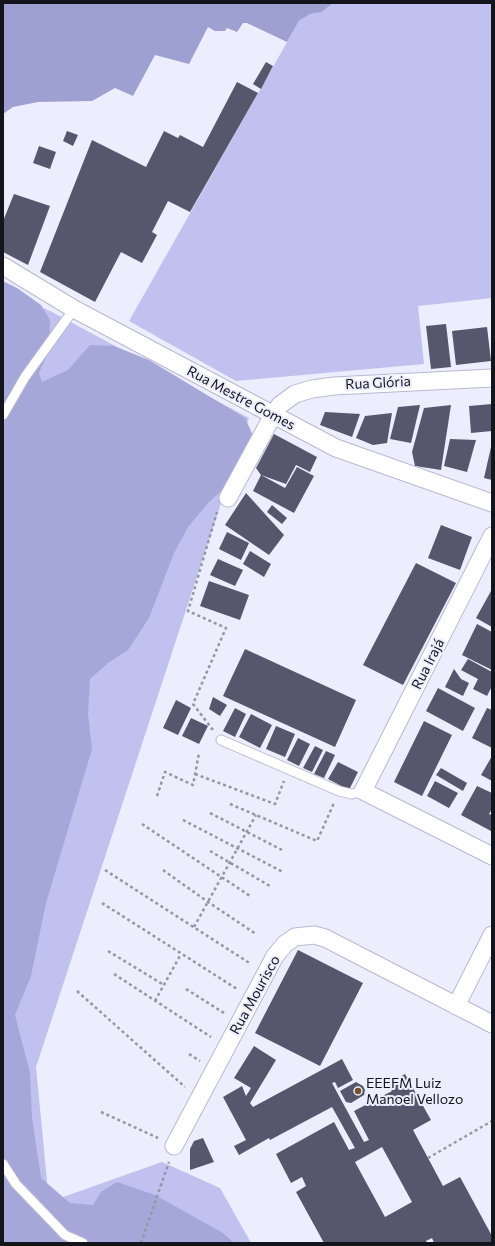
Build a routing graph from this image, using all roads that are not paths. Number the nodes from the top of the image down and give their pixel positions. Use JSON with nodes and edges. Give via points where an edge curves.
{"nodes":[{"id":1,"x":3,"y":266,"type":"edge"},
{"id":2,"x":74,"y":309,"type":"junction"},
{"id":3,"x":492,"y":378,"type":"edge"},
{"id":4,"x":3,"y":415,"type":"edge"},
{"id":5,"x":273,"y":415,"type":"junction"},
{"id":6,"x":228,"y":498,"type":"road end"},
{"id":7,"x":492,"y":503,"type":"edge"},
{"id":8,"x":492,"y":536,"type":"edge"},
{"id":9,"x":221,"y":740,"type":"road end"},
{"id":10,"x":363,"y":791,"type":"junction"},
{"id":11,"x":492,"y":856,"type":"edge"},
{"id":12,"x":492,"y":935,"type":"edge"},
{"id":13,"x":456,"y":1006,"type":"junction"},
{"id":14,"x":492,"y":1024,"type":"edge"},
{"id":15,"x":174,"y":1146,"type":"road end"},
{"id":16,"x":3,"y":1164,"type":"edge"},
{"id":17,"x":83,"y":1243,"type":"edge"}],
"edges":[{"from":1,"to":2,"type":"street","name":"Rua Mestre Gomes"},
{"from":2,"to":4,"type":"lane","via":[[25,377]]},
{"from":2,"to":5,"type":"street","name":"Rua Mestre Gomes"},
{"from":3,"to":5,"type":"street","name":"Rua Glória","via":[[312,389],[295,394],[280,405]]},
{"from":5,"to":6,"type":"street","name":"Rua Glória"},
{"from":5,"to":7,"type":"street","name":"Rua Mestre Gomes","via":[[336,448]]},
{"from":8,"to":10,"type":"street","name":"Rua Irajá"},
{"from":9,"to":10,"type":"lane","via":[[339,791],[352,794]]},
{"from":10,"to":11,"type":"street"},
{"from":12,"to":13,"type":"street"},
{"from":13,"to":14,"type":"street","name":"Rua Mourisco"},
{"from":13,"to":15,"type":"street","name":"Rua Mourisco","via":[[325,938],[314,935],[295,937],[275,956]]},
{"from":16,"to":17,"type":"lane","via":[[16,1184],[65,1235]]}]}
